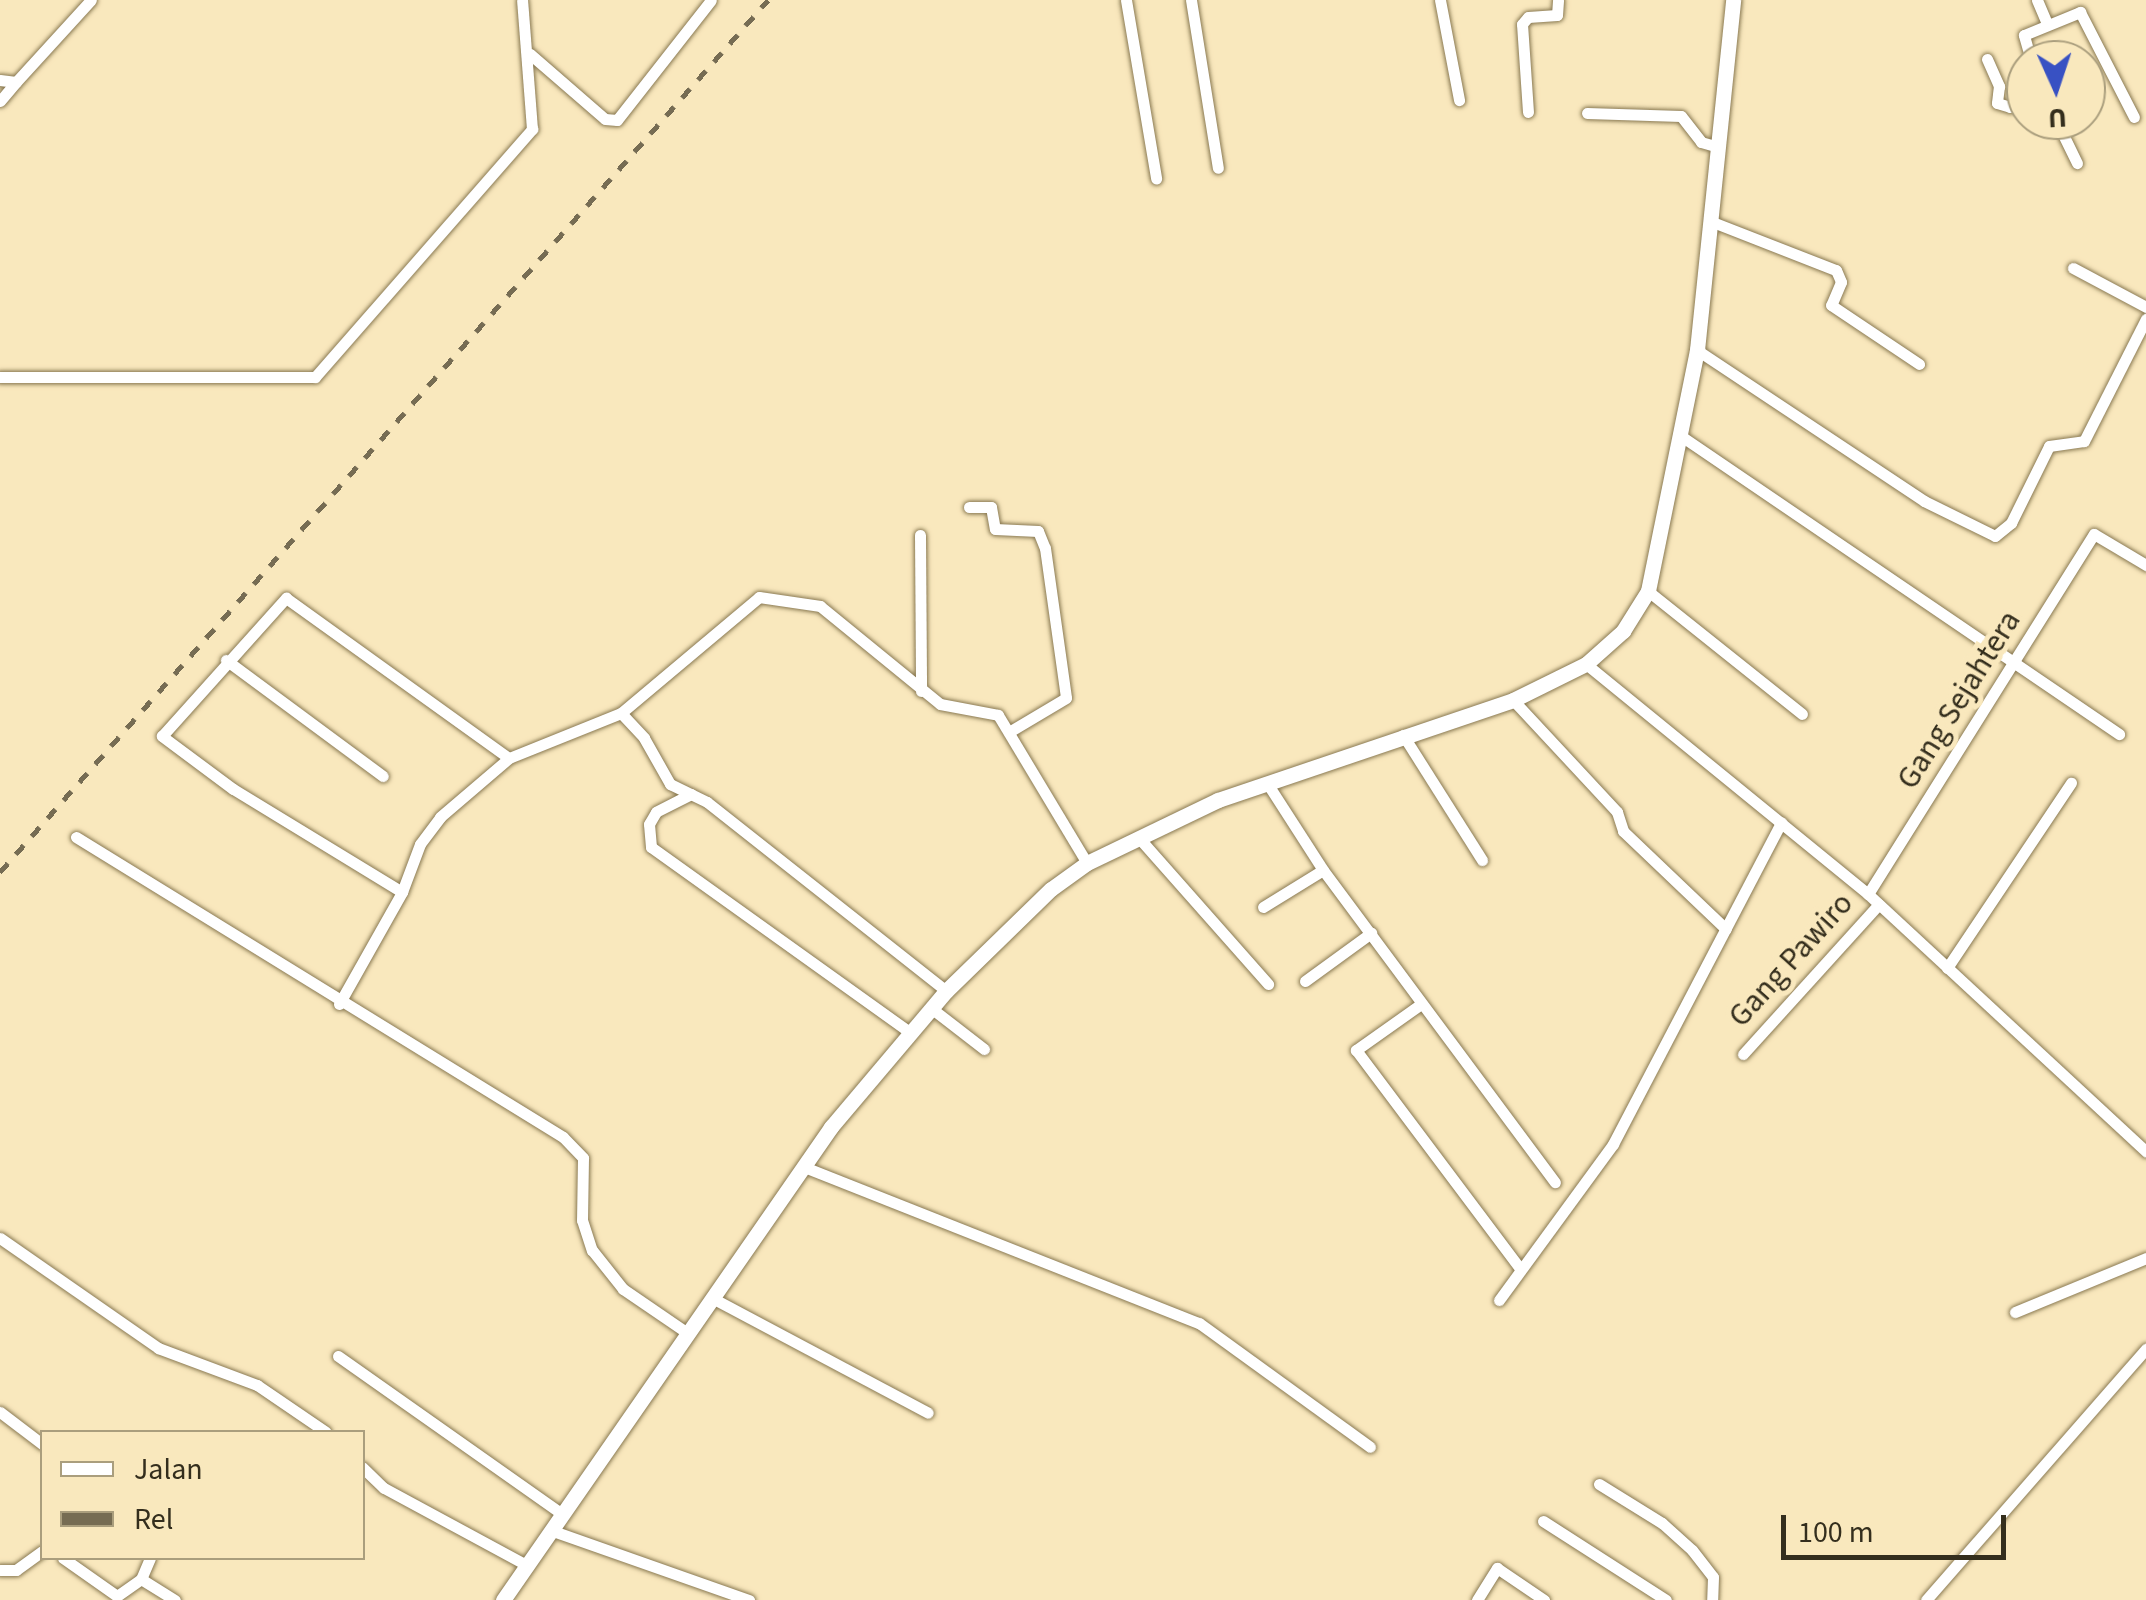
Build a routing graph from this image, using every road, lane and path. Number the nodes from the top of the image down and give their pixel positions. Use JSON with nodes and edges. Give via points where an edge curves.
{"nodes":[{"id":1,"x":91,"y":0,"type":"edge"},
{"id":2,"x":522,"y":0,"type":"edge"},
{"id":3,"x":711,"y":0,"type":"edge"},
{"id":4,"x":1126,"y":0,"type":"edge"},
{"id":5,"x":1191,"y":0,"type":"edge"},
{"id":6,"x":1440,"y":0,"type":"edge"},
{"id":7,"x":1558,"y":0,"type":"edge"},
{"id":8,"x":1733,"y":0,"type":"edge"},
{"id":9,"x":2038,"y":0,"type":"edge"},
{"id":10,"x":2048,"y":24,"type":"junction"},
{"id":11,"x":2024,"y":40,"type":"edge"},
{"id":12,"x":530,"y":54,"type":"junction"},
{"id":13,"x":1988,"y":59,"type":"dead end"},
{"id":14,"x":0,"y":80,"type":"edge"},
{"id":15,"x":16,"y":82,"type":"junction"},
{"id":16,"x":1459,"y":100,"type":"dead end"},
{"id":17,"x":0,"y":101,"type":"edge"},
{"id":18,"x":2006,"y":107,"type":"edge"},
{"id":19,"x":1528,"y":112,"type":"dead end"},
{"id":20,"x":1587,"y":113,"type":"dead end"},
{"id":21,"x":2134,"y":118,"type":"dead end"},
{"id":22,"x":2066,"y":140,"type":"edge"},
{"id":23,"x":1719,"y":147,"type":"junction"},
{"id":24,"x":2077,"y":163,"type":"dead end"},
{"id":25,"x":1218,"y":168,"type":"dead end"},
{"id":26,"x":1156,"y":178,"type":"dead end"},
{"id":27,"x":1710,"y":222,"type":"junction"},
{"id":28,"x":2073,"y":268,"type":"dead end"},
{"id":29,"x":2146,"y":307,"type":"edge"},
{"id":30,"x":2146,"y":319,"type":"edge"},
{"id":31,"x":1697,"y":350,"type":"junction"},
{"id":32,"x":1918,"y":364,"type":"dead end"},
{"id":33,"x":0,"y":377,"type":"edge"},
{"id":34,"x":1681,"y":436,"type":"junction"},
{"id":35,"x":969,"y":507,"type":"dead end"},
{"id":36,"x":920,"y":534,"type":"dead end"},
{"id":37,"x":2146,"y":565,"type":"edge"},
{"id":38,"x":1648,"y":591,"type":"junction"},
{"id":39,"x":226,"y":660,"type":"junction"},
{"id":40,"x":2016,"y":662,"type":"junction"},
{"id":41,"x":1586,"y":664,"type":"junction"},
{"id":42,"x":921,"y":690,"type":"junction"},
{"id":43,"x":1512,"y":700,"type":"junction"},
{"id":44,"x":621,"y":713,"type":"junction"},
{"id":45,"x":1802,"y":714,"type":"dead end"},
{"id":46,"x":1009,"y":732,"type":"junction"},
{"id":47,"x":2119,"y":734,"type":"dead end"},
{"id":48,"x":1403,"y":735,"type":"junction"},
{"id":49,"x":509,"y":758,"type":"junction"},
{"id":50,"x":382,"y":776,"type":"dead end"},
{"id":51,"x":1268,"y":783,"type":"junction"},
{"id":52,"x":2071,"y":783,"type":"dead end"},
{"id":53,"x":691,"y":794,"type":"junction"},
{"id":54,"x":1781,"y":822,"type":"junction"},
{"id":55,"x":76,"y":837,"type":"dead end"},
{"id":56,"x":1139,"y":838,"type":"junction"},
{"id":57,"x":1482,"y":860,"type":"dead end"},
{"id":58,"x":1087,"y":863,"type":"junction"},
{"id":59,"x":1324,"y":870,"type":"junction"},
{"id":60,"x":402,"y":892,"type":"junction"},
{"id":61,"x":1868,"y":894,"type":"junction"},
{"id":62,"x":1879,"y":904,"type":"junction"},
{"id":63,"x":1263,"y":907,"type":"dead end"},
{"id":64,"x":1726,"y":929,"type":"junction"},
{"id":65,"x":1371,"y":933,"type":"junction"},
{"id":66,"x":1947,"y":968,"type":"junction"},
{"id":67,"x":1305,"y":981,"type":"dead end"},
{"id":68,"x":1268,"y":984,"type":"dead end"},
{"id":69,"x":946,"y":991,"type":"junction"},
{"id":70,"x":339,"y":1004,"type":"junction"},
{"id":71,"x":1421,"y":1004,"type":"junction"},
{"id":72,"x":931,"y":1008,"type":"junction"},
{"id":73,"x":910,"y":1032,"type":"junction"},
{"id":74,"x":984,"y":1049,"type":"dead end"},
{"id":75,"x":1743,"y":1054,"type":"dead end"},
{"id":76,"x":2144,"y":1144,"type":"edge"},
{"id":77,"x":804,"y":1166,"type":"junction"},
{"id":78,"x":1555,"y":1182,"type":"dead end"},
{"id":79,"x":0,"y":1238,"type":"edge"},
{"id":80,"x":2146,"y":1258,"type":"edge"},
{"id":81,"x":1520,"y":1268,"type":"junction"},
{"id":82,"x":714,"y":1299,"type":"junction"},
{"id":83,"x":1499,"y":1300,"type":"dead end"},
{"id":84,"x":2016,"y":1312,"type":"dead end"},
{"id":85,"x":689,"y":1334,"type":"junction"},
{"id":86,"x":2146,"y":1349,"type":"edge"},
{"id":87,"x":338,"y":1356,"type":"dead end"},
{"id":88,"x":0,"y":1412,"type":"edge"},
{"id":89,"x":928,"y":1413,"type":"dead end"},
{"id":90,"x":323,"y":1430,"type":"edge"},
{"id":91,"x":40,"y":1442,"type":"edge"},
{"id":92,"x":1370,"y":1447,"type":"dead end"},
{"id":93,"x":365,"y":1469,"type":"edge"},
{"id":94,"x":1599,"y":1484,"type":"dead end"},
{"id":95,"x":563,"y":1515,"type":"junction"},
{"id":96,"x":1543,"y":1521,"type":"dead end"},
{"id":97,"x":552,"y":1531,"type":"junction"},
{"id":98,"x":40,"y":1552,"type":"edge"},
{"id":99,"x":66,"y":1560,"type":"edge"},
{"id":100,"x":149,"y":1560,"type":"edge"},
{"id":101,"x":528,"y":1566,"type":"junction"},
{"id":102,"x":0,"y":1570,"type":"edge"},
{"id":103,"x":141,"y":1578,"type":"junction"},
{"id":104,"x":175,"y":1600,"type":"edge"},
{"id":105,"x":503,"y":1600,"type":"edge"},
{"id":106,"x":749,"y":1600,"type":"edge"},
{"id":107,"x":1478,"y":1600,"type":"edge"},
{"id":108,"x":1544,"y":1600,"type":"edge"},
{"id":109,"x":1666,"y":1600,"type":"edge"},
{"id":110,"x":1712,"y":1600,"type":"edge"},
{"id":111,"x":1926,"y":1600,"type":"edge"}],
"edges":[{"from":1,"to":15,"type":"street"},
{"from":2,"to":12,"type":"street"},
{"from":3,"to":12,"type":"street","via":[[622,118],[605,119]]},
{"from":4,"to":26,"type":"street"},
{"from":5,"to":25,"type":"street"},
{"from":6,"to":16,"type":"street"},
{"from":7,"to":19,"type":"street","via":[[1552,18],[1523,21]]},
{"from":8,"to":23,"type":"street"},
{"from":9,"to":10,"type":"street"},
{"from":10,"to":11,"type":"street"},
{"from":10,"to":21,"type":"street","via":[[2080,12]]},
{"from":12,"to":33,"type":"street","via":[[532,129],[316,377]]},
{"from":13,"to":18,"type":"street","via":[[1999,86],[1997,104]]},
{"from":14,"to":15,"type":"street"},
{"from":15,"to":17,"type":"street"},
{"from":20,"to":23,"type":"street","via":[[1681,116],[1701,142]]},
{"from":22,"to":24,"type":"street"},
{"from":23,"to":27,"type":"street"},
{"from":27,"to":31,"type":"street"},
{"from":27,"to":32,"type":"street","via":[[1836,270],[1841,282],[1831,305]]},
{"from":28,"to":29,"type":"street"},
{"from":30,"to":31,"type":"street","via":[[2084,441],[2050,446],[2011,523],[1994,536],[1924,501]]},
{"from":31,"to":34,"type":"street"},
{"from":34,"to":38,"type":"street"},
{"from":34,"to":40,"type":"street"},
{"from":35,"to":46,"type":"street","via":[[991,507],[995,529],[1038,531],[1045,548],[1066,698]]},
{"from":36,"to":42,"type":"street"},
{"from":37,"to":40,"type":"street","name":"Gang Sejahtera","via":[[2094,534]]},
{"from":38,"to":41,"type":"street","via":[[1623,631]]},
{"from":38,"to":45,"type":"street"},
{"from":39,"to":49,"type":"street","via":[[280,600],[294,598]]},
{"from":39,"to":50,"type":"street"},
{"from":39,"to":60,"type":"street","via":[[163,728],[164,740]]},
{"from":40,"to":47,"type":"street"},
{"from":40,"to":61,"type":"street","name":"Gang Sejahtera"},
{"from":41,"to":43,"type":"street"},
{"from":41,"to":54,"type":"street"},
{"from":42,"to":44,"type":"street","via":[[820,606],[759,597]]},
{"from":42,"to":46,"type":"street","via":[[940,704],[994,712]]},
{"from":43,"to":48,"type":"street"},
{"from":43,"to":64,"type":"street","via":[[1617,812],[1623,831]]},
{"from":44,"to":49,"type":"street"},
{"from":44,"to":53,"type":"street","via":[[644,738],[661,775]]},
{"from":46,"to":58,"type":"street"},
{"from":48,"to":51,"type":"street"},
{"from":48,"to":57,"type":"street"},
{"from":49,"to":60,"type":"street","via":[[440,816],[420,844]]},
{"from":51,"to":56,"type":"street"},
{"from":51,"to":59,"type":"street"},
{"from":52,"to":66,"type":"street"},
{"from":53,"to":69,"type":"street"},
{"from":53,"to":73,"type":"street","via":[[656,812],[648,824],[651,847]]},
{"from":54,"to":61,"type":"street"},
{"from":54,"to":64,"type":"street"},
{"from":55,"to":70,"type":"street"},
{"from":56,"to":58,"type":"street"},
{"from":56,"to":68,"type":"street"},
{"from":58,"to":69,"type":"street"},
{"from":59,"to":63,"type":"street"},
{"from":59,"to":65,"type":"street"},
{"from":60,"to":70,"type":"street"},
{"from":61,"to":62,"type":"street"},
{"from":62,"to":66,"type":"street"},
{"from":62,"to":75,"type":"street","name":"Gang Pawiro"},
{"from":64,"to":81,"type":"street","via":[[1612,1144]]},
{"from":65,"to":67,"type":"street"},
{"from":65,"to":71,"type":"street"},
{"from":66,"to":76,"type":"street"},
{"from":69,"to":72,"type":"street"},
{"from":70,"to":85,"type":"street","via":[[389,1027],[574,1146],[582,1158],[582,1220],[592,1250],[623,1289]]},
{"from":71,"to":78,"type":"street"},
{"from":71,"to":81,"type":"street","via":[[1356,1050]]},
{"from":72,"to":73,"type":"street"},
{"from":72,"to":74,"type":"street"},
{"from":73,"to":77,"type":"street"},
{"from":77,"to":82,"type":"street"},
{"from":77,"to":92,"type":"street","via":[[1199,1323]]},
{"from":79,"to":90,"type":"street","via":[[158,1348],[257,1385]]},
{"from":80,"to":84,"type":"street"},
{"from":81,"to":83,"type":"street"},
{"from":82,"to":85,"type":"street"},
{"from":82,"to":89,"type":"street"},
{"from":85,"to":95,"type":"street"},
{"from":86,"to":111,"type":"street"},
{"from":87,"to":95,"type":"street"},
{"from":88,"to":91,"type":"street"},
{"from":93,"to":101,"type":"street","via":[[384,1488]]},
{"from":94,"to":110,"type":"street","via":[[1692,1550],[1714,1577]]},
{"from":95,"to":97,"type":"street"},
{"from":96,"to":109,"type":"street"},
{"from":97,"to":101,"type":"street"},
{"from":97,"to":106,"type":"street"},
{"from":98,"to":102,"type":"street","via":[[10,1573]]},
{"from":99,"to":103,"type":"street","via":[[118,1596]]},
{"from":100,"to":103,"type":"street"},
{"from":101,"to":105,"type":"street"},
{"from":103,"to":104,"type":"street"},
{"from":107,"to":108,"type":"street","via":[[1497,1568]]}]}
